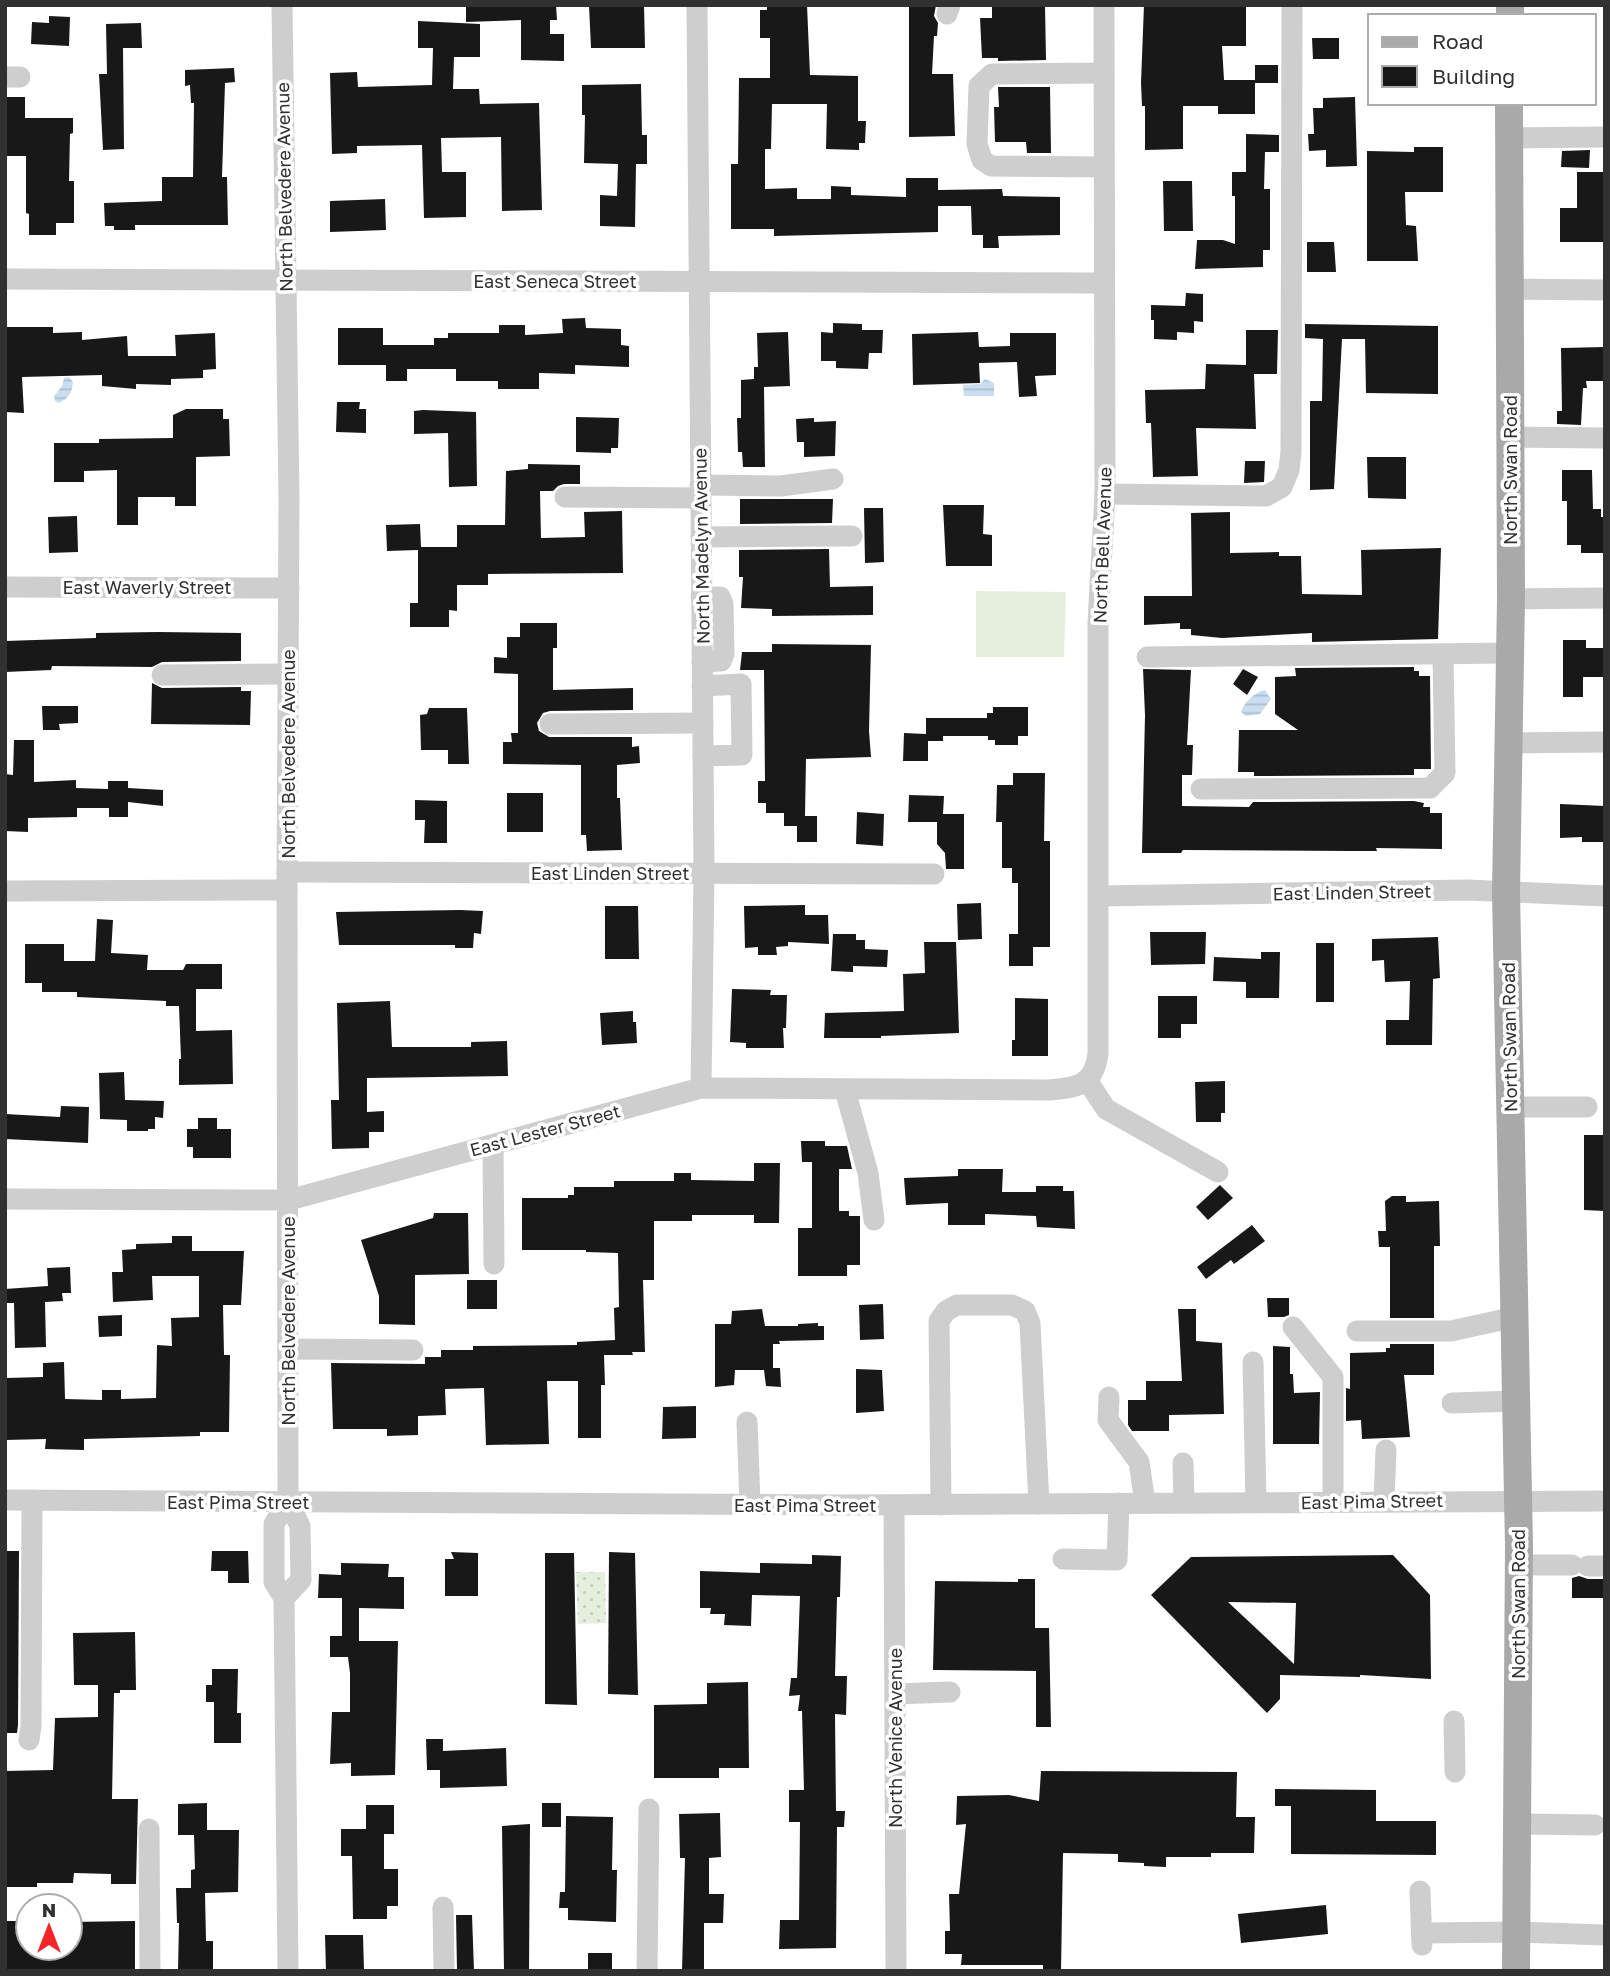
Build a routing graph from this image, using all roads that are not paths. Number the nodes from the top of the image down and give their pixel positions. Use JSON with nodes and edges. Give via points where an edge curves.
{"nodes":[{"id":1,"x":282,"y":5,"type":"edge"},
{"id":2,"x":696,"y":5,"type":"edge"},
{"id":3,"x":1104,"y":5,"type":"edge"},
{"id":4,"x":1292,"y":5,"type":"edge"},
{"id":5,"x":1104,"y":73,"type":"junction"},
{"id":6,"x":1509,"y":105,"type":"edge"},
{"id":7,"x":1605,"y":137,"type":"edge"},
{"id":8,"x":1509,"y":138,"type":"junction"},
{"id":9,"x":1104,"y":167,"type":"junction"},
{"id":10,"x":5,"y":279,"type":"edge"},
{"id":11,"x":698,"y":280,"type":"junction"},
{"id":12,"x":286,"y":282,"type":"junction"},
{"id":13,"x":1104,"y":283,"type":"junction"},
{"id":14,"x":1508,"y":289,"type":"junction"},
{"id":15,"x":1605,"y":290,"type":"edge"},
{"id":16,"x":1510,"y":437,"type":"junction"},
{"id":17,"x":1605,"y":438,"type":"edge"},
{"id":18,"x":833,"y":479,"type":"dead end"},
{"id":19,"x":700,"y":491,"type":"junction"},
{"id":20,"x":1105,"y":494,"type":"junction"},
{"id":21,"x":565,"y":497,"type":"dead end"},
{"id":22,"x":852,"y":536,"type":"dead end"},
{"id":23,"x":701,"y":537,"type":"junction"},
{"id":24,"x":5,"y":587,"type":"edge"},
{"id":25,"x":289,"y":588,"type":"junction"},
{"id":26,"x":1605,"y":598,"type":"edge"},
{"id":27,"x":1511,"y":599,"type":"junction"},
{"id":28,"x":1510,"y":653,"type":"junction"},
{"id":29,"x":1443,"y":654,"type":"junction"},
{"id":30,"x":1147,"y":657,"type":"dead end"},
{"id":31,"x":288,"y":674,"type":"junction"},
{"id":32,"x":162,"y":675,"type":"dead end"},
{"id":33,"x":702,"y":686,"type":"junction"},
{"id":34,"x":703,"y":723,"type":"junction"},
{"id":35,"x":550,"y":724,"type":"dead end"},
{"id":36,"x":1605,"y":742,"type":"edge"},
{"id":37,"x":1509,"y":743,"type":"junction"},
{"id":38,"x":703,"y":756,"type":"junction"},
{"id":39,"x":1201,"y":789,"type":"dead end"},
{"id":40,"x":704,"y":874,"type":"junction"},
{"id":41,"x":934,"y":874,"type":"dead end"},
{"id":42,"x":287,"y":881,"type":"junction"},
{"id":43,"x":5,"y":891,"type":"edge"},
{"id":44,"x":1506,"y":892,"type":"junction"},
{"id":45,"x":1099,"y":896,"type":"junction"},
{"id":46,"x":1605,"y":896,"type":"edge"},
{"id":47,"x":1087,"y":1080,"type":"junction"},
{"id":48,"x":701,"y":1087,"type":"junction"},
{"id":49,"x":845,"y":1090,"type":"junction"},
{"id":50,"x":1511,"y":1107,"type":"junction"},
{"id":51,"x":1587,"y":1107,"type":"dead end"},
{"id":52,"x":493,"y":1145,"type":"junction"},
{"id":53,"x":1218,"y":1172,"type":"dead end"},
{"id":54,"x":5,"y":1199,"type":"edge"},
{"id":55,"x":289,"y":1200,"type":"junction"},
{"id":56,"x":874,"y":1220,"type":"dead end"},
{"id":57,"x":494,"y":1264,"type":"dead end"},
{"id":58,"x":1515,"y":1317,"type":"junction"},
{"id":59,"x":1293,"y":1327,"type":"dead end"},
{"id":60,"x":1357,"y":1331,"type":"dead end"},
{"id":61,"x":288,"y":1349,"type":"junction"},
{"id":62,"x":413,"y":1350,"type":"dead end"},
{"id":63,"x":1253,"y":1362,"type":"dead end"},
{"id":64,"x":1109,"y":1397,"type":"dead end"},
{"id":65,"x":1517,"y":1401,"type":"junction"},
{"id":66,"x":1452,"y":1403,"type":"dead end"},
{"id":67,"x":747,"y":1422,"type":"dead end"},
{"id":68,"x":1386,"y":1450,"type":"dead end"},
{"id":69,"x":1183,"y":1463,"type":"dead end"},
{"id":70,"x":5,"y":1500,"type":"edge"},
{"id":71,"x":32,"y":1500,"type":"junction"},
{"id":72,"x":1518,"y":1500,"type":"junction"},
{"id":73,"x":1333,"y":1501,"type":"junction"},
{"id":74,"x":1384,"y":1501,"type":"junction"},
{"id":75,"x":1605,"y":1501,"type":"edge"},
{"id":76,"x":288,"y":1502,"type":"junction"},
{"id":77,"x":1256,"y":1502,"type":"junction"},
{"id":78,"x":1119,"y":1503,"type":"junction"},
{"id":79,"x":1145,"y":1503,"type":"junction"},
{"id":80,"x":1184,"y":1503,"type":"junction"},
{"id":81,"x":750,"y":1504,"type":"junction"},
{"id":82,"x":1039,"y":1504,"type":"junction"},
{"id":83,"x":894,"y":1505,"type":"junction"},
{"id":84,"x":941,"y":1505,"type":"junction"},
{"id":85,"x":1063,"y":1559,"type":"dead end"},
{"id":86,"x":1519,"y":1565,"type":"junction"},
{"id":87,"x":1588,"y":1566,"type":"edge"},
{"id":88,"x":950,"y":1692,"type":"dead end"},
{"id":89,"x":895,"y":1693,"type":"junction"},
{"id":90,"x":1454,"y":1721,"type":"dead end"},
{"id":91,"x":29,"y":1740,"type":"dead end"},
{"id":92,"x":1455,"y":1772,"type":"dead end"},
{"id":93,"x":649,"y":1809,"type":"dead end"},
{"id":94,"x":1517,"y":1824,"type":"junction"},
{"id":95,"x":1595,"y":1825,"type":"dead end"},
{"id":96,"x":149,"y":1829,"type":"dead end"},
{"id":97,"x":1420,"y":1891,"type":"dead end"},
{"id":98,"x":443,"y":1907,"type":"dead end"},
{"id":99,"x":1517,"y":1932,"type":"junction"},
{"id":100,"x":1605,"y":1935,"type":"edge"},
{"id":101,"x":150,"y":1971,"type":"edge"},
{"id":102,"x":288,"y":1971,"type":"edge"},
{"id":103,"x":444,"y":1971,"type":"edge"},
{"id":104,"x":647,"y":1971,"type":"edge"},
{"id":105,"x":896,"y":1971,"type":"edge"},
{"id":106,"x":1516,"y":1971,"type":"edge"}],
"edges":[{"from":1,"to":12,"type":"street","name":"North Belvedere Avenue"},
{"from":2,"to":11,"type":"street","name":"North Madelyn Avenue"},
{"from":3,"to":5,"type":"street","name":"North Bell Avenue"},
{"from":4,"to":20,"type":"street","via":[[1289,470],[1282,487],[1266,496]]},
{"from":5,"to":9,"type":"street","name":"North Bell Avenue"},
{"from":5,"to":9,"type":"street","via":[[992,74],[979,86],[977,144],[982,160],[991,166]]},
{"from":6,"to":8,"type":"main road","name":"North Swan Road"},
{"from":7,"to":8,"type":"street"},
{"from":8,"to":14,"type":"main road","name":"North Swan Road"},
{"from":9,"to":13,"type":"street","name":"North Bell Avenue"},
{"from":10,"to":12,"type":"street","name":"East Seneca Street"},
{"from":11,"to":12,"type":"street","name":"East Seneca Street"},
{"from":11,"to":13,"type":"street","name":"East Seneca Street"},
{"from":11,"to":19,"type":"street","name":"North Madelyn Avenue"},
{"from":12,"to":25,"type":"street","name":"North Belvedere Avenue"},
{"from":13,"to":20,"type":"street","name":"North Bell Avenue"},
{"from":14,"to":15,"type":"street"},
{"from":14,"to":16,"type":"main road","name":"North Swan Road"},
{"from":16,"to":17,"type":"street"},
{"from":16,"to":27,"type":"main road","name":"North Swan Road"},
{"from":18,"to":19,"type":"street"},
{"from":19,"to":21,"type":"street"},
{"from":19,"to":23,"type":"street","name":"North Madelyn Avenue"},
{"from":20,"to":45,"type":"street","name":"North Bell Avenue","via":[[1098,623]]},
{"from":22,"to":23,"type":"street"},
{"from":23,"to":33,"type":"street","name":"North Madelyn Avenue"},
{"from":24,"to":25,"type":"street","name":"East Waverly Street"},
{"from":25,"to":31,"type":"street","name":"North Belvedere Avenue"},
{"from":26,"to":27,"type":"street"},
{"from":27,"to":28,"type":"main road","name":"North Swan Road"},
{"from":28,"to":29,"type":"street"},
{"from":28,"to":37,"type":"main road","name":"North Swan Road"},
{"from":29,"to":30,"type":"street"},
{"from":29,"to":39,"type":"street","via":[[1445,774],[1430,788]]},
{"from":31,"to":32,"type":"street"},
{"from":31,"to":42,"type":"street","name":"North Belvedere Avenue"},
{"from":33,"to":34,"type":"street","name":"North Madelyn Avenue"},
{"from":33,"to":38,"type":"street","via":[[741,684],[742,755]]},
{"from":34,"to":35,"type":"street"},
{"from":34,"to":38,"type":"street","name":"North Madelyn Avenue"},
{"from":36,"to":37,"type":"street"},
{"from":37,"to":44,"type":"main road","name":"North Swan Road"},
{"from":38,"to":40,"type":"street","name":"North Madelyn Avenue"},
{"from":40,"to":41,"type":"street","name":"East Linden Street"},
{"from":40,"to":42,"type":"street","name":"East Linden Street"},
{"from":40,"to":48,"type":"street","name":"North Madelyn Avenue"},
{"from":42,"to":43,"type":"street","name":"East Linden Street"},
{"from":42,"to":55,"type":"street","name":"North Belvedere Avenue"},
{"from":44,"to":45,"type":"street","name":"East Linden Street"},
{"from":44,"to":46,"type":"street","name":"East Linden Street"},
{"from":44,"to":50,"type":"main road","name":"North Swan Road"},
{"from":45,"to":47,"type":"street","name":"North Bell Avenue","via":[[1098,1054],[1096,1070]]},
{"from":47,"to":49,"type":"street","name":"East Lester Street","via":[[1048,1090]]},
{"from":47,"to":53,"type":"street","via":[[1106,1109]]},
{"from":48,"to":49,"type":"street","name":"East Lester Street"},
{"from":48,"to":52,"type":"street","name":"East Lester Street"},
{"from":49,"to":56,"type":"street","via":[[868,1172]]},
{"from":50,"to":51,"type":"street"},
{"from":50,"to":58,"type":"main road","name":"North Swan Road"},
{"from":52,"to":55,"type":"street","name":"East Lester Street"},
{"from":52,"to":57,"type":"street"},
{"from":54,"to":55,"type":"street","name":"East Lester Street"},
{"from":55,"to":61,"type":"street","name":"North Belvedere Avenue"},
{"from":58,"to":60,"type":"street","via":[[1451,1331]]},
{"from":58,"to":65,"type":"main road","name":"North Swan Road"},
{"from":59,"to":73,"type":"street","via":[[1333,1377]]},
{"from":61,"to":62,"type":"street"},
{"from":61,"to":76,"type":"street","name":"North Belvedere Avenue"},
{"from":63,"to":77,"type":"street"},
{"from":64,"to":79,"type":"street","via":[[1108,1420],[1139,1462]]},
{"from":65,"to":66,"type":"street"},
{"from":65,"to":72,"type":"main road","name":"North Swan Road"},
{"from":67,"to":81,"type":"street"},
{"from":68,"to":74,"type":"street"},
{"from":69,"to":80,"type":"street"},
{"from":70,"to":71,"type":"street","name":"East Pima Street"},
{"from":71,"to":76,"type":"street","name":"East Pima Street"},
{"from":71,"to":91,"type":"street"},
{"from":72,"to":74,"type":"street","name":"East Pima Street"},
{"from":72,"to":75,"type":"street","name":"East Pima Street"},
{"from":72,"to":86,"type":"main road","name":"North Swan Road"},
{"from":73,"to":74,"type":"street","name":"East Pima Street"},
{"from":73,"to":77,"type":"street","name":"East Pima Street"},
{"from":76,"to":81,"type":"street","name":"East Pima Street"},
{"from":76,"to":102,"type":"street","name":"North Belvedere Avenue","via":[[300,1525],[301,1580],[284,1598]]},
{"from":77,"to":80,"type":"street","name":"East Pima Street"},
{"from":78,"to":79,"type":"street","name":"East Pima Street"},
{"from":78,"to":82,"type":"street","name":"East Pima Street"},
{"from":78,"to":85,"type":"street","via":[[1117,1560]]},
{"from":79,"to":80,"type":"street","name":"East Pima Street"},
{"from":81,"to":83,"type":"street","name":"East Pima Street"},
{"from":82,"to":84,"type":"street","name":"East Pima Street"},
{"from":82,"to":84,"type":"street","via":[[1030,1323],[1025,1311],[1012,1305],[957,1305],[939,1321]]},
{"from":83,"to":84,"type":"street","name":"East Pima Street"},
{"from":83,"to":89,"type":"street","name":"North Venice Avenue"},
{"from":86,"to":87,"type":"street"},
{"from":86,"to":94,"type":"main road","name":"North Swan Road"},
{"from":88,"to":89,"type":"street"},
{"from":89,"to":105,"type":"street","name":"North Venice Avenue"},
{"from":90,"to":92,"type":"street"},
{"from":93,"to":104,"type":"street"},
{"from":94,"to":95,"type":"street"},
{"from":94,"to":99,"type":"main road","name":"North Swan Road"},
{"from":96,"to":101,"type":"street"},
{"from":97,"to":99,"type":"street","via":[[1422,1940]]},
{"from":98,"to":103,"type":"street"},
{"from":99,"to":100,"type":"street"},
{"from":99,"to":106,"type":"main road","name":"North Swan Road"}]}
